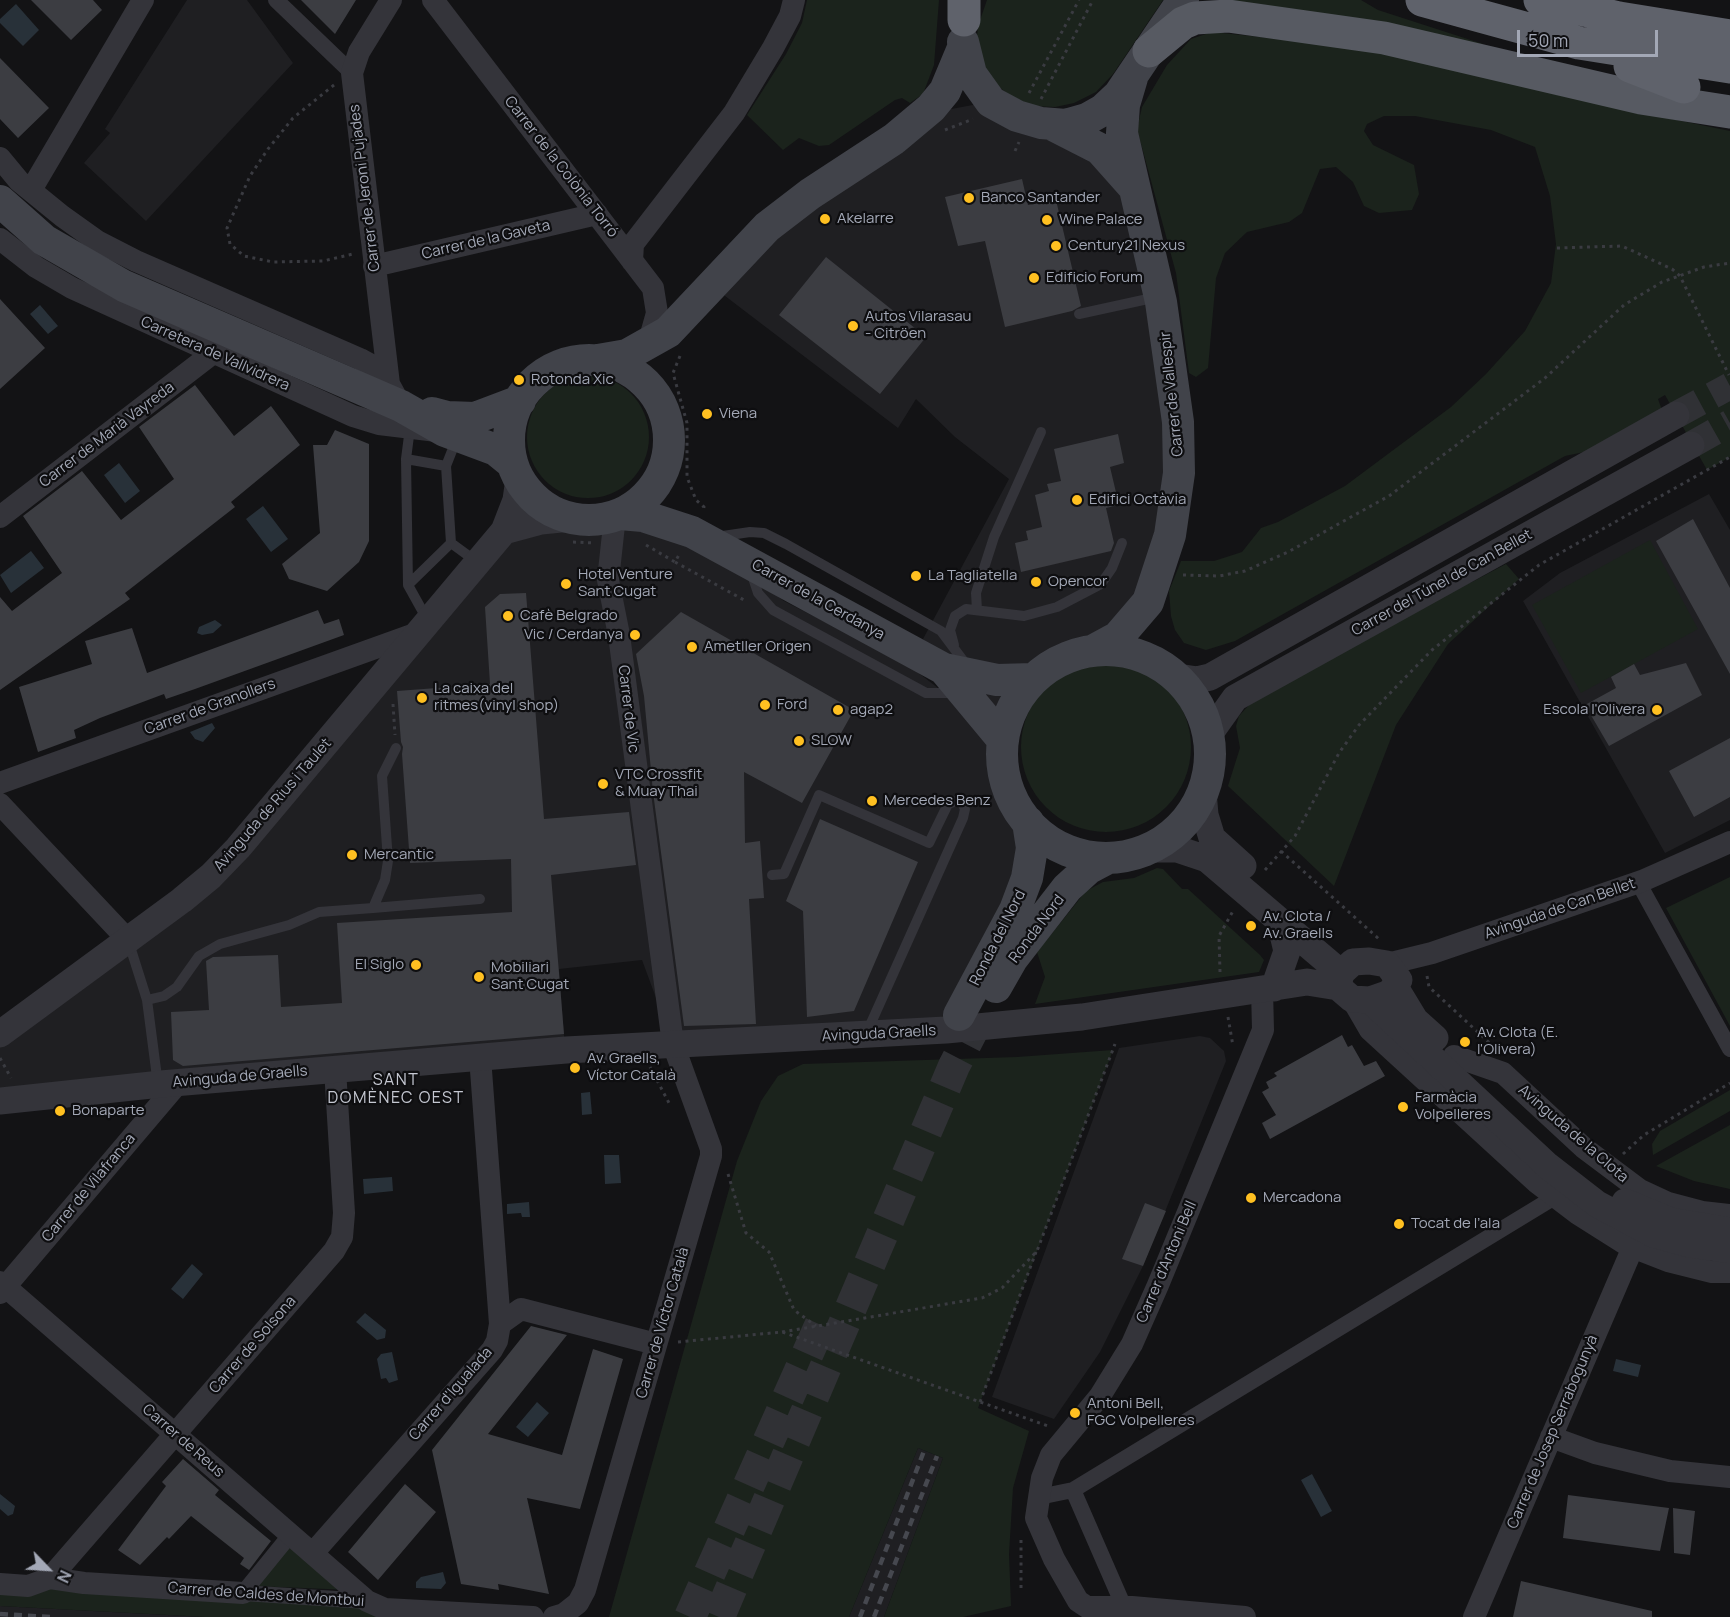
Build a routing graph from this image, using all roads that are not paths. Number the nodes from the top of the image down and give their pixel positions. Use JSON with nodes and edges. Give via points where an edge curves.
{"nodes":[{"id":1,"x":143,"y":0,"type":"edge"},
{"id":2,"x":276,"y":0,"type":"edge"},
{"id":3,"x":391,"y":0,"type":"edge"},
{"id":4,"x":433,"y":0,"type":"edge"},
{"id":5,"x":795,"y":0,"type":"edge"},
{"id":6,"x":1183,"y":0,"type":"edge"},
{"id":7,"x":1422,"y":0,"type":"edge"},
{"id":8,"x":1540,"y":0,"type":"edge"},
{"id":9,"x":965,"y":17,"type":"edge"},
{"id":10,"x":1730,"y":36,"type":"edge"},
{"id":11,"x":1579,"y":44,"type":"junction"},
{"id":12,"x":1149,"y":51,"type":"junction"},
{"id":13,"x":1730,"y":68,"type":"edge"},
{"id":14,"x":352,"y":74,"type":"junction"},
{"id":15,"x":1132,"y":78,"type":"junction"},
{"id":16,"x":1730,"y":98,"type":"edge"},
{"id":17,"x":1730,"y":112,"type":"edge"},
{"id":18,"x":1015,"y":117,"type":"junction"},
{"id":19,"x":894,"y":139,"type":"junction"},
{"id":20,"x":0,"y":158,"type":"edge"},
{"id":21,"x":1132,"y":185,"type":"junction"},
{"id":22,"x":31,"y":190,"type":"junction"},
{"id":23,"x":0,"y":201,"type":"edge"},
{"id":24,"x":597,"y":214,"type":"junction"},
{"id":25,"x":0,"y":238,"type":"edge"},
{"id":26,"x":373,"y":258,"type":"junction"},
{"id":27,"x":632,"y":261,"type":"junction"},
{"id":28,"x":1160,"y":296,"type":"junction"},
{"id":29,"x":1079,"y":314,"type":"dead end"},
{"id":30,"x":667,"y":343,"type":"junction"},
{"id":31,"x":213,"y":353,"type":"junction"},
{"id":32,"x":598,"y":360,"type":"junction"},
{"id":33,"x":520,"y":400,"type":"junction"},
{"id":34,"x":400,"y":406,"type":"junction"},
{"id":35,"x":661,"y":407,"type":"junction"},
{"id":36,"x":1676,"y":415,"type":"tunnel mouth"},
{"id":37,"x":1041,"y":432,"type":"dead end"},
{"id":38,"x":452,"y":433,"type":"junction"},
{"id":39,"x":1690,"y":445,"type":"tunnel mouth"},
{"id":40,"x":406,"y":459,"type":"junction"},
{"id":41,"x":446,"y":466,"type":"junction"},
{"id":42,"x":665,"y":466,"type":"junction"},
{"id":43,"x":516,"y":471,"type":"junction"},
{"id":44,"x":617,"y":515,"type":"junction"},
{"id":45,"x":0,"y":517,"type":"edge"},
{"id":46,"x":571,"y":518,"type":"junction"},
{"id":47,"x":504,"y":531,"type":"junction"},
{"id":48,"x":700,"y":536,"type":"junction"},
{"id":49,"x":451,"y":543,"type":"junction"},
{"id":50,"x":1122,"y":543,"type":"dead end"},
{"id":51,"x":477,"y":562,"type":"junction"},
{"id":52,"x":408,"y":585,"type":"junction"},
{"id":53,"x":1148,"y":602,"type":"junction"},
{"id":54,"x":977,"y":610,"type":"junction"},
{"id":55,"x":424,"y":627,"type":"junction"},
{"id":56,"x":1094,"y":650,"type":"junction"},
{"id":57,"x":960,"y":672,"type":"junction"},
{"id":58,"x":1171,"y":672,"type":"junction"},
{"id":59,"x":1034,"y":679,"type":"junction"},
{"id":60,"x":1208,"y":736,"type":"junction"},
{"id":61,"x":1003,"y":740,"type":"junction"},
{"id":62,"x":396,"y":748,"type":"road end"},
{"id":63,"x":0,"y":783,"type":"edge"},
{"id":64,"x":1203,"y":792,"type":"junction"},
{"id":65,"x":0,"y":804,"type":"edge"},
{"id":66,"x":1028,"y":822,"type":"junction"},
{"id":67,"x":1730,"y":842,"type":"edge"},
{"id":68,"x":1149,"y":849,"type":"junction"},
{"id":69,"x":1106,"y":859,"type":"junction"},
{"id":70,"x":772,"y":875,"type":"dead end"},
{"id":71,"x":1638,"y":882,"type":"junction"},
{"id":72,"x":480,"y":899,"type":"dead end"},
{"id":73,"x":373,"y":908,"type":"junction"},
{"id":74,"x":1281,"y":922,"type":"junction"},
{"id":75,"x":129,"y":940,"type":"junction"},
{"id":76,"x":1391,"y":976,"type":"junction"},
{"id":77,"x":1351,"y":984,"type":"junction"},
{"id":78,"x":1268,"y":988,"type":"junction"},
{"id":79,"x":147,"y":1000,"type":"junction"},
{"id":80,"x":970,"y":1013,"type":"joint"},
{"id":81,"x":0,"y":1034,"type":"edge"},
{"id":82,"x":866,"y":1036,"type":"junction"},
{"id":83,"x":673,"y":1044,"type":"junction"},
{"id":84,"x":1730,"y":1049,"type":"edge"},
{"id":85,"x":1454,"y":1056,"type":"junction"},
{"id":86,"x":480,"y":1057,"type":"junction"},
{"id":87,"x":335,"y":1069,"type":"junction"},
{"id":88,"x":170,"y":1083,"type":"junction"},
{"id":89,"x":0,"y":1101,"type":"edge"},
{"id":90,"x":1565,"y":1192,"type":"junction"},
{"id":91,"x":1730,"y":1215,"type":"edge"},
{"id":92,"x":1730,"y":1231,"type":"edge"},
{"id":93,"x":1633,"y":1247,"type":"junction"},
{"id":94,"x":1730,"y":1250,"type":"edge"},
{"id":95,"x":1730,"y":1272,"type":"edge"},
{"id":96,"x":2,"y":1287,"type":"edge"},
{"id":97,"x":500,"y":1324,"type":"junction"},
{"id":98,"x":657,"y":1344,"type":"junction"},
{"id":99,"x":176,"y":1435,"type":"junction"},
{"id":100,"x":1551,"y":1437,"type":"junction"},
{"id":101,"x":1730,"y":1477,"type":"edge"},
{"id":102,"x":1073,"y":1490,"type":"junction"},
{"id":103,"x":1032,"y":1515,"type":"junction"},
{"id":104,"x":291,"y":1534,"type":"junction"},
{"id":105,"x":313,"y":1553,"type":"junction"},
{"id":106,"x":50,"y":1578,"type":"junction"},
{"id":107,"x":0,"y":1584,"type":"edge"},
{"id":108,"x":243,"y":1593,"type":"junction"},
{"id":109,"x":367,"y":1601,"type":"junction"},
{"id":110,"x":1124,"y":1607,"type":"junction"},
{"id":111,"x":533,"y":1617,"type":"edge"},
{"id":112,"x":554,"y":1617,"type":"edge"},
{"id":113,"x":1245,"y":1617,"type":"edge"},
{"id":114,"x":1474,"y":1617,"type":"edge"}],
"edges":[{"from":1,"to":22,"type":"street"},
{"from":2,"to":14,"type":"street"},
{"from":3,"to":14,"type":"street","name":"Carrer de Jeroni Pujades","via":[[359,52]]},
{"from":4,"to":24,"type":"street","name":"Carrer de la Colònia Torró"},
{"from":5,"to":27,"type":"street","via":[[773,48],[734,113],[633,244]]},
{"from":6,"to":12,"type":"main road"},
{"from":7,"to":11,"type":"highway"},
{"from":8,"to":10,"type":"highway"},
{"from":9,"to":18,"type":"main road","via":[[971,74],[982,92]]},
{"from":9,"to":19,"type":"main road","via":[[945,91]]},
{"from":11,"to":13,"type":"highway"},
{"from":11,"to":16,"type":"highway","via":[[1684,87]]},
{"from":12,"to":15,"type":"main road"},
{"from":12,"to":17,"type":"highway","via":[[1183,23],[1211,15],[1228,16],[1384,38],[1641,98]]},
{"from":14,"to":26,"type":"street","name":"Carrer de Jeroni Pujades"},
{"from":15,"to":18,"type":"main road","via":[[1103,110],[1077,122]]},
{"from":15,"to":21,"type":"main road","name":"Carrer de Vallespir","via":[[1124,105],[1122,133]]},
{"from":18,"to":19,"type":"main road","via":[[957,106]]},
{"from":18,"to":21,"type":"main road","name":"Carrer de Vallespir","via":[[1100,149]]},
{"from":19,"to":30,"type":"main road","via":[[767,227]]},
{"from":20,"to":22,"type":"street","name":"Carretera de Vallvidrera"},
{"from":21,"to":28,"type":"main road","name":"Carrer de Vallespir"},
{"from":22,"to":34,"type":"street","name":"Carretera de Vallvidrera","via":[[105,245],[371,365]]},
{"from":23,"to":34,"type":"main road","name":"Carretera de Vallvidrera","via":[[44,240],[124,286]]},
{"from":24,"to":26,"type":"street","name":"Carrer de la Gaveta"},
{"from":24,"to":27,"type":"street","name":"Carrer de la Colònia Torró"},
{"from":25,"to":31,"type":"street","name":"Carretera de Vallvidrera","via":[[36,267],[72,288]]},
{"from":26,"to":34,"type":"street","name":"Carrer de Jeroni Pujades"},
{"from":27,"to":30,"type":"street","name":"Carrer de la Colònia Torró","via":[[653,288],[656,324]]},
{"from":28,"to":29,"type":"lane"},
{"from":28,"to":53,"type":"main road","name":"Carrer de Vallespir","via":[[1176,410],[1179,473],[1170,535]]},
{"from":30,"to":32,"type":"main road"},
{"from":30,"to":35,"type":"main road","via":[[657,368]]},
{"from":31,"to":34,"type":"street","name":"Carretera de Vallvidrera","via":[[379,424]]},
{"from":31,"to":45,"type":"street","name":"Carrer de Marià Vayreda"},
{"from":32,"to":33,"type":"main road","via":[[572,362],[553,369],[539,378]]},
{"from":32,"to":35,"type":"main road","via":[[634,375]]},
{"from":33,"to":34,"type":"main road","name":"Carretera de Vallvidrera","via":[[486,415],[463,419]]},
{"from":33,"to":43,"type":"main road","via":[[509,433]]},
{"from":34,"to":38,"type":"main road","name":"Carretera de Vallvidrera"},
{"from":34,"to":40,"type":"lane"},
{"from":35,"to":42,"type":"main road","via":[[669,443]]},
{"from":36,"to":58,"type":"street","name":"Carrer del Túnel de Can Bellet","via":[[1210,677],[1197,680]]},
{"from":37,"to":54,"type":"lane","via":[[994,537],[976,593]]},
{"from":38,"to":41,"type":"lane"},
{"from":38,"to":43,"type":"main road","name":"Carretera de Vallvidrera","via":[[496,450]]},
{"from":39,"to":60,"type":"street","name":"Carrer del Túnel de Can Bellet","via":[[1235,698]]},
{"from":40,"to":41,"type":"lane"},
{"from":40,"to":52,"type":"lane"},
{"from":41,"to":49,"type":"lane"},
{"from":42,"to":44,"type":"main road","via":[[648,493]]},
{"from":42,"to":48,"type":"main road","name":"Carrer de la Cerdanya","via":[[665,492]]},
{"from":43,"to":46,"type":"main road","via":[[543,505]]},
{"from":43,"to":47,"type":"street","name":"Avinguda de Rius i Taulet","via":[[516,500]]},
{"from":44,"to":46,"type":"main road","via":[[597,520]]},
{"from":44,"to":48,"type":"main road","name":"Carrer de la Cerdanya","via":[[643,516]]},
{"from":44,"to":83,"type":"street","name":"Carrer de Vic","via":[[608,580],[619,635]]},
{"from":46,"to":47,"type":"street"},
{"from":47,"to":51,"type":"street","name":"Avinguda de Rius i Taulet"},
{"from":48,"to":57,"type":"main road","name":"Carrer de la Cerdanya"},
{"from":48,"to":57,"type":"lane","via":[[764,534],[941,631]]},
{"from":49,"to":51,"type":"lane"},
{"from":49,"to":52,"type":"lane"},
{"from":50,"to":54,"type":"lane","via":[[1101,584],[1072,600],[1024,616]]},
{"from":51,"to":55,"type":"street","name":"Avinguda de Rius i Taulet"},
{"from":52,"to":55,"type":"lane"},
{"from":53,"to":56,"type":"main road","name":"Carrer de Vallespir","via":[[1118,637]]},
{"from":53,"to":58,"type":"main road","name":"Carrer de Vallespir","via":[[1152,629]]},
{"from":54,"to":57,"type":"lane","via":[[966,609],[955,616],[950,630]]},
{"from":55,"to":63,"type":"street","name":"Carrer de Granollers"},
{"from":55,"to":75,"type":"street","name":"Avinguda de Rius i Taulet","via":[[238,848],[211,876]]},
{"from":56,"to":58,"type":"main road","via":[[1132,653]]},
{"from":56,"to":59,"type":"main road","via":[[1057,662]]},
{"from":57,"to":59,"type":"main road","name":"Carrer de la Cerdanya","via":[[997,680]]},
{"from":57,"to":61,"type":"main road","name":"Carrer de la Cerdanya"},
{"from":58,"to":60,"type":"main road","via":[[1197,704]]},
{"from":59,"to":61,"type":"main road","via":[[1014,706]]},
{"from":60,"to":64,"type":"main road","via":[[1209,770]]},
{"from":61,"to":66,"type":"main road","via":[[1006,784]]},
{"from":62,"to":73,"type":"lane","via":[[381,776],[388,861],[386,880]]},
{"from":64,"to":68,"type":"main road","via":[[1182,826]]},
{"from":64,"to":77,"type":"street","via":[[1212,838]]},
{"from":65,"to":75,"type":"street"},
{"from":66,"to":69,"type":"main road","via":[[1064,849]]},
{"from":66,"to":80,"type":"main road","name":"Ronda del Nord","via":[[1032,848],[1027,878]]},
{"from":67,"to":71,"type":"street","name":"Avinguda de Can Bellet"},
{"from":68,"to":69,"type":"main road"},
{"from":68,"to":74,"type":"street","via":[[1177,849],[1207,859]]},
{"from":69,"to":80,"type":"main road","name":"Ronda Nord","via":[[1078,878]]},
{"from":70,"to":82,"type":"lane","via":[[784,874],[819,795],[929,843],[948,804],[956,801],[966,809]]},
{"from":71,"to":76,"type":"street","name":"Avinguda de Can Bellet","via":[[1414,958]]},
{"from":71,"to":84,"type":"street"},
{"from":72,"to":73,"type":"lane"},
{"from":73,"to":79,"type":"lane","via":[[320,912],[220,944],[199,956],[177,987],[164,996]]},
{"from":74,"to":77,"type":"street"},
{"from":74,"to":78,"type":"street","via":[[1287,951]]},
{"from":75,"to":79,"type":"lane"},
{"from":75,"to":81,"type":"street","name":"Avinguda de Rius i Taulet"},
{"from":76,"to":77,"type":"street","name":"Avinguda Graells","via":[[1369,961]]},
{"from":76,"to":77,"type":"street","via":[[1390,993]]},
{"from":76,"to":85,"type":"street","name":"Avinguda de la Clota","via":[[1415,1020]]},
{"from":77,"to":78,"type":"street","name":"Avinguda Graells","via":[[1307,982]]},
{"from":77,"to":90,"type":"street","via":[[1548,1166]]},
{"from":78,"to":82,"type":"street","name":"Avinguda Graells","via":[[1082,1017]]},
{"from":78,"to":103,"type":"street","name":"Carrer d'Antoni Bell","via":[[1263,1030],[1132,1344],[1100,1396],[1051,1455]]},
{"from":79,"to":88,"type":"lane","via":[[157,1077]]},
{"from":82,"to":83,"type":"street","name":"Avinguda Graells"},
{"from":83,"to":86,"type":"street","name":"Avinguda Graells"},
{"from":83,"to":98,"type":"street","name":"Carrer de Víctor Català","via":[[711,1156]]},
{"from":85,"to":91,"type":"street","name":"Avinguda de la Clota","via":[[1503,1073],[1576,1141],[1640,1190],[1668,1203]]},
{"from":85,"to":92,"type":"street","name":"Avinguda de la Clota","via":[[1614,1198],[1671,1221]]},
{"from":86,"to":87,"type":"street","name":"Avinguda de Graells"},
{"from":86,"to":97,"type":"street","name":"Carrer d'Igualada"},
{"from":87,"to":88,"type":"street","name":"Avinguda de Graells"},
{"from":87,"to":99,"type":"street","name":"Carrer de Solsona","via":[[342,1237]]},
{"from":88,"to":89,"type":"street","name":"Avinguda de Graells"},
{"from":88,"to":96,"type":"street","name":"Carrer de Vilafranca"},
{"from":90,"to":93,"type":"street","via":[[1594,1226]]},
{"from":90,"to":94,"type":"street","via":[[1653,1234]]},
{"from":90,"to":102,"type":"street"},
{"from":93,"to":95,"type":"street","via":[[1668,1261],[1712,1272]]},
{"from":93,"to":100,"type":"street","name":"Carrer de Josep Serrabogunyà"},
{"from":96,"to":99,"type":"street","name":"Carrer de Reus"},
{"from":97,"to":98,"type":"street","via":[[521,1309]]},
{"from":97,"to":105,"type":"street","name":"Carrer d'Igualada","via":[[492,1350]]},
{"from":98,"to":112,"type":"street","name":"Carrer de Víctor Català","via":[[585,1590],[578,1603]]},
{"from":99,"to":104,"type":"street","name":"Carrer de Reus"},
{"from":99,"to":106,"type":"street","name":"Carrer de Solsona"},
{"from":100,"to":101,"type":"street","via":[[1670,1472]]},
{"from":100,"to":114,"type":"street","name":"Carrer de Josep Serrabogunyà"},
{"from":102,"to":103,"type":"street"},
{"from":102,"to":110,"type":"street"},
{"from":103,"to":110,"type":"street","via":[[1078,1601],[1087,1607]]},
{"from":104,"to":105,"type":"street","name":"Carrer de Reus"},
{"from":104,"to":108,"type":"street"},
{"from":105,"to":109,"type":"street","name":"Carrer de Reus"},
{"from":106,"to":107,"type":"street","name":"Carrer de Caldes de Montbui","via":[[28,1586]]},
{"from":106,"to":108,"type":"street","name":"Carrer de Caldes de Montbui"},
{"from":108,"to":109,"type":"street","name":"Carrer de Caldes de Montbui"},
{"from":109,"to":111,"type":"street","name":"Carrer de Caldes de Montbui","via":[[385,1609]]},
{"from":110,"to":113,"type":"street"}]}
